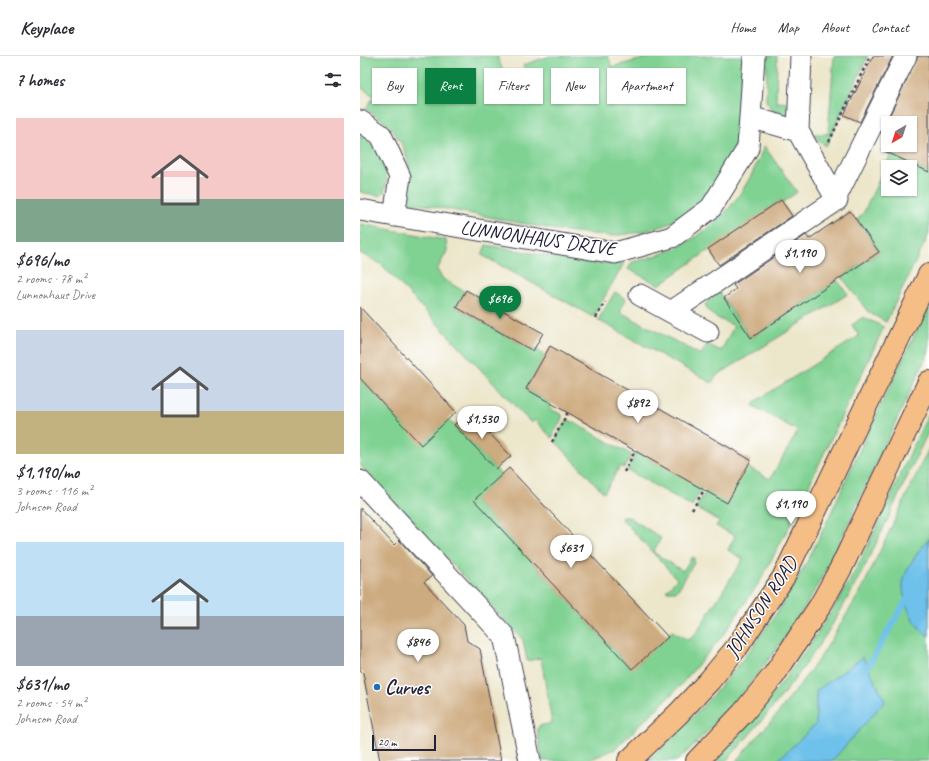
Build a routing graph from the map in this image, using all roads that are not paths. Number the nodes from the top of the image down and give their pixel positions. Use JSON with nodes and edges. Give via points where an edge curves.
{"nodes":[{"id":1,"x":754,"y":56,"type":"edge"},
{"id":2,"x":800,"y":56,"type":"edge"},
{"id":3,"x":906,"y":56,"type":"edge"},
{"id":4,"x":750,"y":117,"type":"junction"},
{"id":5,"x":360,"y":121,"type":"edge"},
{"id":6,"x":798,"y":131,"type":"junction"},
{"id":7,"x":836,"y":197,"type":"junction"},
{"id":8,"x":360,"y":210,"type":"edge"},
{"id":9,"x":394,"y":216,"type":"junction"},
{"id":10,"x":929,"y":275,"type":"edge"},
{"id":11,"x":640,"y":296,"type":"dead end"},
{"id":12,"x":671,"y":312,"type":"junction"},
{"id":13,"x":708,"y":332,"type":"dead end"},
{"id":14,"x":929,"y":382,"type":"edge"},
{"id":15,"x":360,"y":481,"type":"edge"},
{"id":16,"x":530,"y":761,"type":"edge"},
{"id":17,"x":629,"y":761,"type":"edge"},
{"id":18,"x":697,"y":761,"type":"edge"}],
"edges":[{"from":1,"to":4,"type":"street","name":"LUNNONHAUS DRIVE"},
{"from":2,"to":6,"type":"street"},
{"from":3,"to":7,"type":"street"},
{"from":4,"to":6,"type":"street"},
{"from":4,"to":9,"type":"street","name":"LUNNONHAUS DRIVE","via":[[748,148],[711,208],[672,237],[615,253]]},
{"from":5,"to":9,"type":"street","via":[[380,135],[400,177]]},
{"from":6,"to":7,"type":"street"},
{"from":7,"to":12,"type":"street","via":[[837,200]]},
{"from":8,"to":9,"type":"street","name":"LUNNONHAUS DRIVE"},
{"from":10,"to":17,"type":"main road","name":"JOHNSON ROAD","via":[[784,578],[737,647],[714,675]]},
{"from":11,"to":12,"type":"street"},
{"from":12,"to":13,"type":"street"},
{"from":14,"to":18,"type":"main road","via":[[842,566],[820,606],[774,675],[743,713]]},
{"from":15,"to":16,"type":"street","via":[[504,636]]}]}
